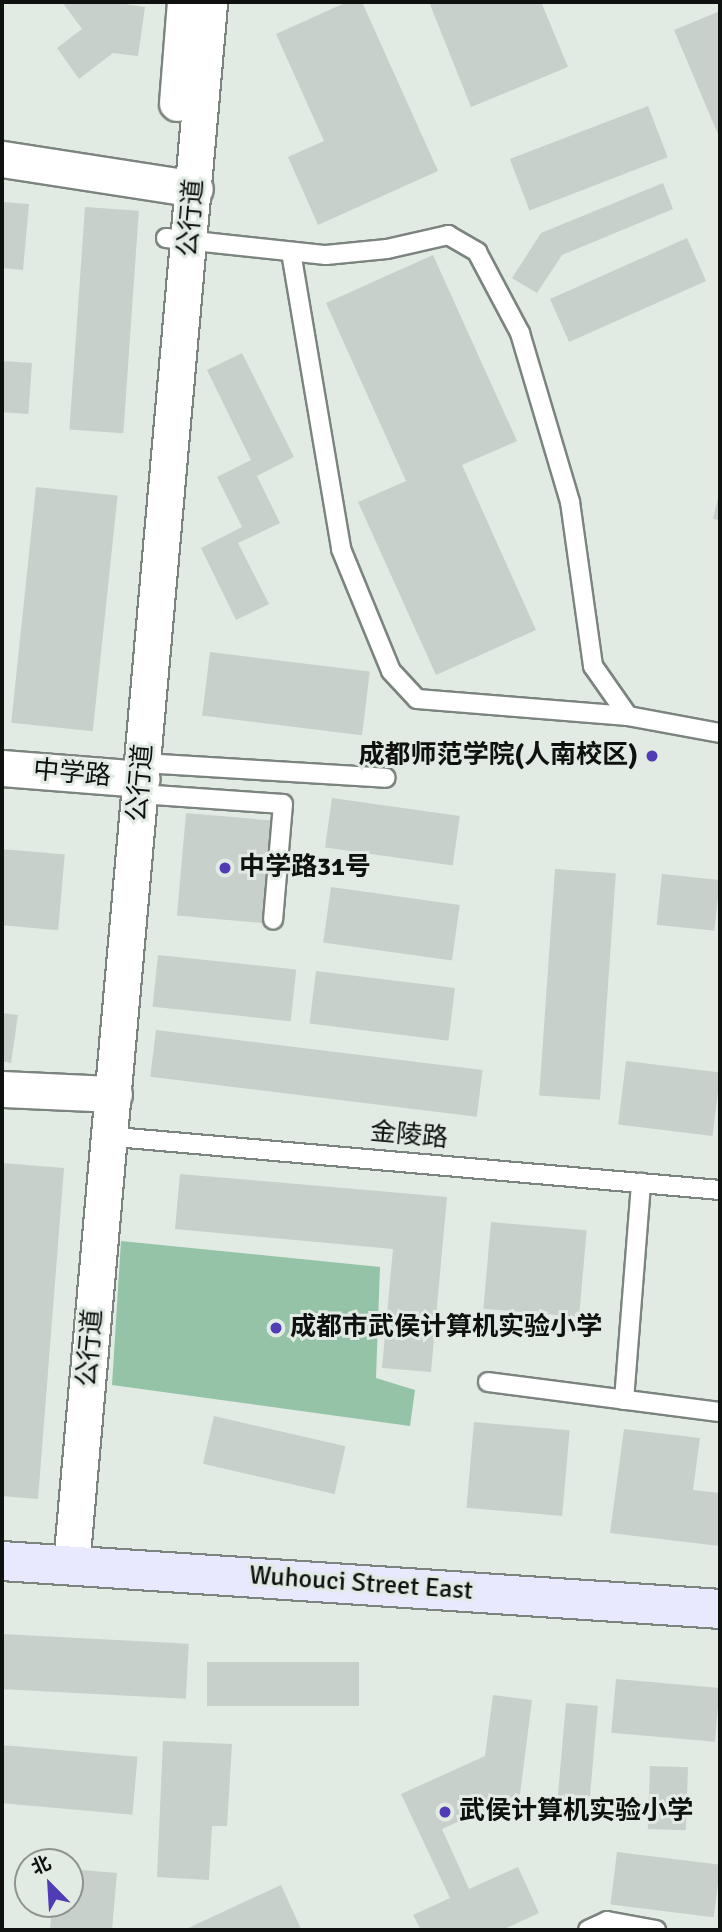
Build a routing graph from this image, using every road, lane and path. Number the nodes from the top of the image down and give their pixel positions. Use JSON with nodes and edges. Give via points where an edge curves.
{"nodes":[{"id":1,"x":185,"y":2,"type":"edge"},
{"id":2,"x":209,"y":2,"type":"edge"},
{"id":3,"x":2,"y":159,"type":"edge"},
{"id":4,"x":183,"y":187,"type":"junction"},
{"id":5,"x":178,"y":240,"type":"junction"},
{"id":6,"x":291,"y":252,"type":"junction"},
{"id":7,"x":628,"y":716,"type":"junction"},
{"id":8,"x":720,"y":733,"type":"edge"},
{"id":9,"x":2,"y":768,"type":"edge"},
{"id":10,"x":136,"y":778,"type":"junction"},
{"id":11,"x":386,"y":778,"type":"dead end"},
{"id":12,"x":273,"y":920,"type":"dead end"},
{"id":13,"x":2,"y":1089,"type":"edge"},
{"id":14,"x":106,"y":1093,"type":"junction"},
{"id":15,"x":102,"y":1135,"type":"junction"},
{"id":16,"x":641,"y":1183,"type":"junction"},
{"id":17,"x":720,"y":1190,"type":"edge"},
{"id":18,"x":488,"y":1382,"type":"dead end"},
{"id":19,"x":624,"y":1400,"type":"junction"},
{"id":20,"x":720,"y":1412,"type":"edge"},
{"id":21,"x":2,"y":1561,"type":"edge"},
{"id":22,"x":63,"y":1564,"type":"junction"},
{"id":23,"x":720,"y":1609,"type":"edge"},
{"id":24,"x":588,"y":1930,"type":"edge"},
{"id":25,"x":656,"y":1930,"type":"edge"}],
"edges":[{"from":1,"to":4,"type":"street","name":"公行道"},
{"from":2,"to":4,"type":"street","name":"公行道"},
{"from":3,"to":4,"type":"street"},
{"from":4,"to":5,"type":"street","name":"公行道"},
{"from":5,"to":6,"type":"lane"},
{"from":5,"to":10,"type":"street","name":"公行道"},
{"from":6,"to":7,"type":"lane","via":[[341,549],[391,671],[417,699]]},
{"from":6,"to":7,"type":"lane","via":[[326,255],[387,249],[448,235],[477,252],[520,333],[570,502],[593,666]]},
{"from":7,"to":8,"type":"lane"},
{"from":9,"to":10,"type":"street","name":"中学路"},
{"from":10,"to":11,"type":"lane"},
{"from":10,"to":12,"type":"lane","via":[[283,804]]},
{"from":10,"to":14,"type":"street","name":"公行道"},
{"from":13,"to":14,"type":"street"},
{"from":14,"to":15,"type":"street","name":"公行道"},
{"from":15,"to":16,"type":"lane","name":"金陵路"},
{"from":15,"to":22,"type":"street","name":"公行道"},
{"from":16,"to":17,"type":"lane","name":"金陵路"},
{"from":16,"to":19,"type":"lane"},
{"from":18,"to":19,"type":"lane"},
{"from":19,"to":20,"type":"lane"},
{"from":21,"to":22,"type":"street","name":"Wuhouci Street East"},
{"from":22,"to":23,"type":"street","name":"Wuhouci Street East"},
{"from":24,"to":25,"type":"lane","via":[[607,1922]]}]}
